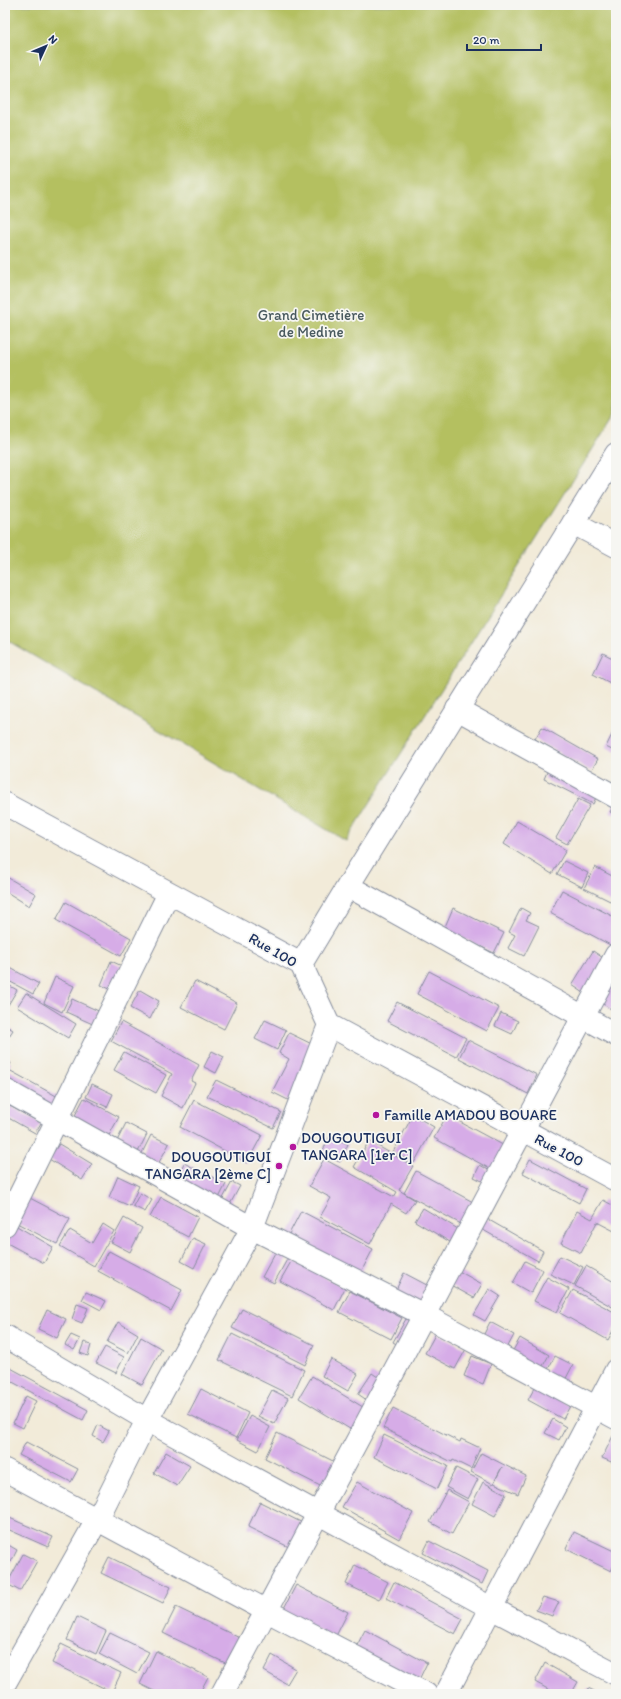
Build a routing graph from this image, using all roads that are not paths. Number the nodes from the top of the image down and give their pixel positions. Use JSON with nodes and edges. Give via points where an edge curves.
{"nodes":[{"id":1,"x":616,"y":454,"type":"edge"},
{"id":2,"x":573,"y":522,"type":"junction"},
{"id":3,"x":616,"y":546,"type":"edge"},
{"id":4,"x":458,"y":710,"type":"junction"},
{"id":5,"x":616,"y":797,"type":"edge"},
{"id":6,"x":5,"y":804,"type":"edge"},
{"id":7,"x":348,"y":886,"type":"junction"},
{"id":8,"x":169,"y":893,"type":"junction"},
{"id":9,"x":616,"y":955,"type":"edge"},
{"id":10,"x":301,"y":964,"type":"junction"},
{"id":11,"x":583,"y":1017,"type":"junction"},
{"id":12,"x":329,"y":1025,"type":"junction"},
{"id":13,"x":616,"y":1035,"type":"edge"},
{"id":14,"x":5,"y":1090,"type":"edge"},
{"id":15,"x":58,"y":1118,"type":"junction"},
{"id":16,"x":523,"y":1130,"type":"junction"},
{"id":17,"x":616,"y":1180,"type":"edge"},
{"id":18,"x":5,"y":1225,"type":"edge"},
{"id":19,"x":252,"y":1228,"type":"junction"},
{"id":20,"x":424,"y":1316,"type":"junction"},
{"id":21,"x":5,"y":1336,"type":"edge"},
{"id":22,"x":616,"y":1370,"type":"edge"},
{"id":23,"x":597,"y":1407,"type":"junction"},
{"id":24,"x":616,"y":1418,"type":"edge"},
{"id":25,"x":147,"y":1420,"type":"junction"},
{"id":26,"x":5,"y":1470,"type":"edge"},
{"id":27,"x":319,"y":1514,"type":"junction"},
{"id":28,"x":97,"y":1520,"type":"junction"},
{"id":29,"x":491,"y":1608,"type":"junction"},
{"id":30,"x":267,"y":1611,"type":"junction"},
{"id":31,"x":616,"y":1674,"type":"edge"},
{"id":32,"x":5,"y":1683,"type":"edge"},
{"id":33,"x":222,"y":1694,"type":"edge"},
{"id":34,"x":426,"y":1694,"type":"edge"},
{"id":35,"x":446,"y":1694,"type":"edge"}],
"edges":[{"from":1,"to":2,"type":"street"},
{"from":2,"to":3,"type":"street"},
{"from":2,"to":4,"type":"street"},
{"from":4,"to":5,"type":"street"},
{"from":4,"to":7,"type":"street"},
{"from":6,"to":8,"type":"street","name":"Rue 100"},
{"from":7,"to":10,"type":"street"},
{"from":7,"to":11,"type":"street"},
{"from":8,"to":10,"type":"street","name":"Rue 100"},
{"from":8,"to":15,"type":"street"},
{"from":9,"to":11,"type":"street"},
{"from":10,"to":12,"type":"street","name":"Rue 100"},
{"from":11,"to":13,"type":"street"},
{"from":11,"to":16,"type":"street"},
{"from":12,"to":16,"type":"street","name":"Rue 100"},
{"from":12,"to":19,"type":"street"},
{"from":14,"to":15,"type":"street"},
{"from":15,"to":18,"type":"street"},
{"from":15,"to":19,"type":"street"},
{"from":16,"to":17,"type":"street","name":"Rue 100"},
{"from":16,"to":20,"type":"street"},
{"from":19,"to":20,"type":"street"},
{"from":19,"to":25,"type":"street"},
{"from":20,"to":23,"type":"street"},
{"from":20,"to":27,"type":"street"},
{"from":21,"to":25,"type":"street"},
{"from":22,"to":23,"type":"street"},
{"from":23,"to":24,"type":"street"},
{"from":23,"to":29,"type":"street"},
{"from":25,"to":27,"type":"street"},
{"from":25,"to":28,"type":"street"},
{"from":26,"to":28,"type":"street"},
{"from":27,"to":29,"type":"street"},
{"from":27,"to":30,"type":"street"},
{"from":28,"to":30,"type":"street"},
{"from":28,"to":32,"type":"street"},
{"from":29,"to":31,"type":"street"},
{"from":29,"to":35,"type":"street"},
{"from":30,"to":33,"type":"street"},
{"from":30,"to":34,"type":"street"}]}
